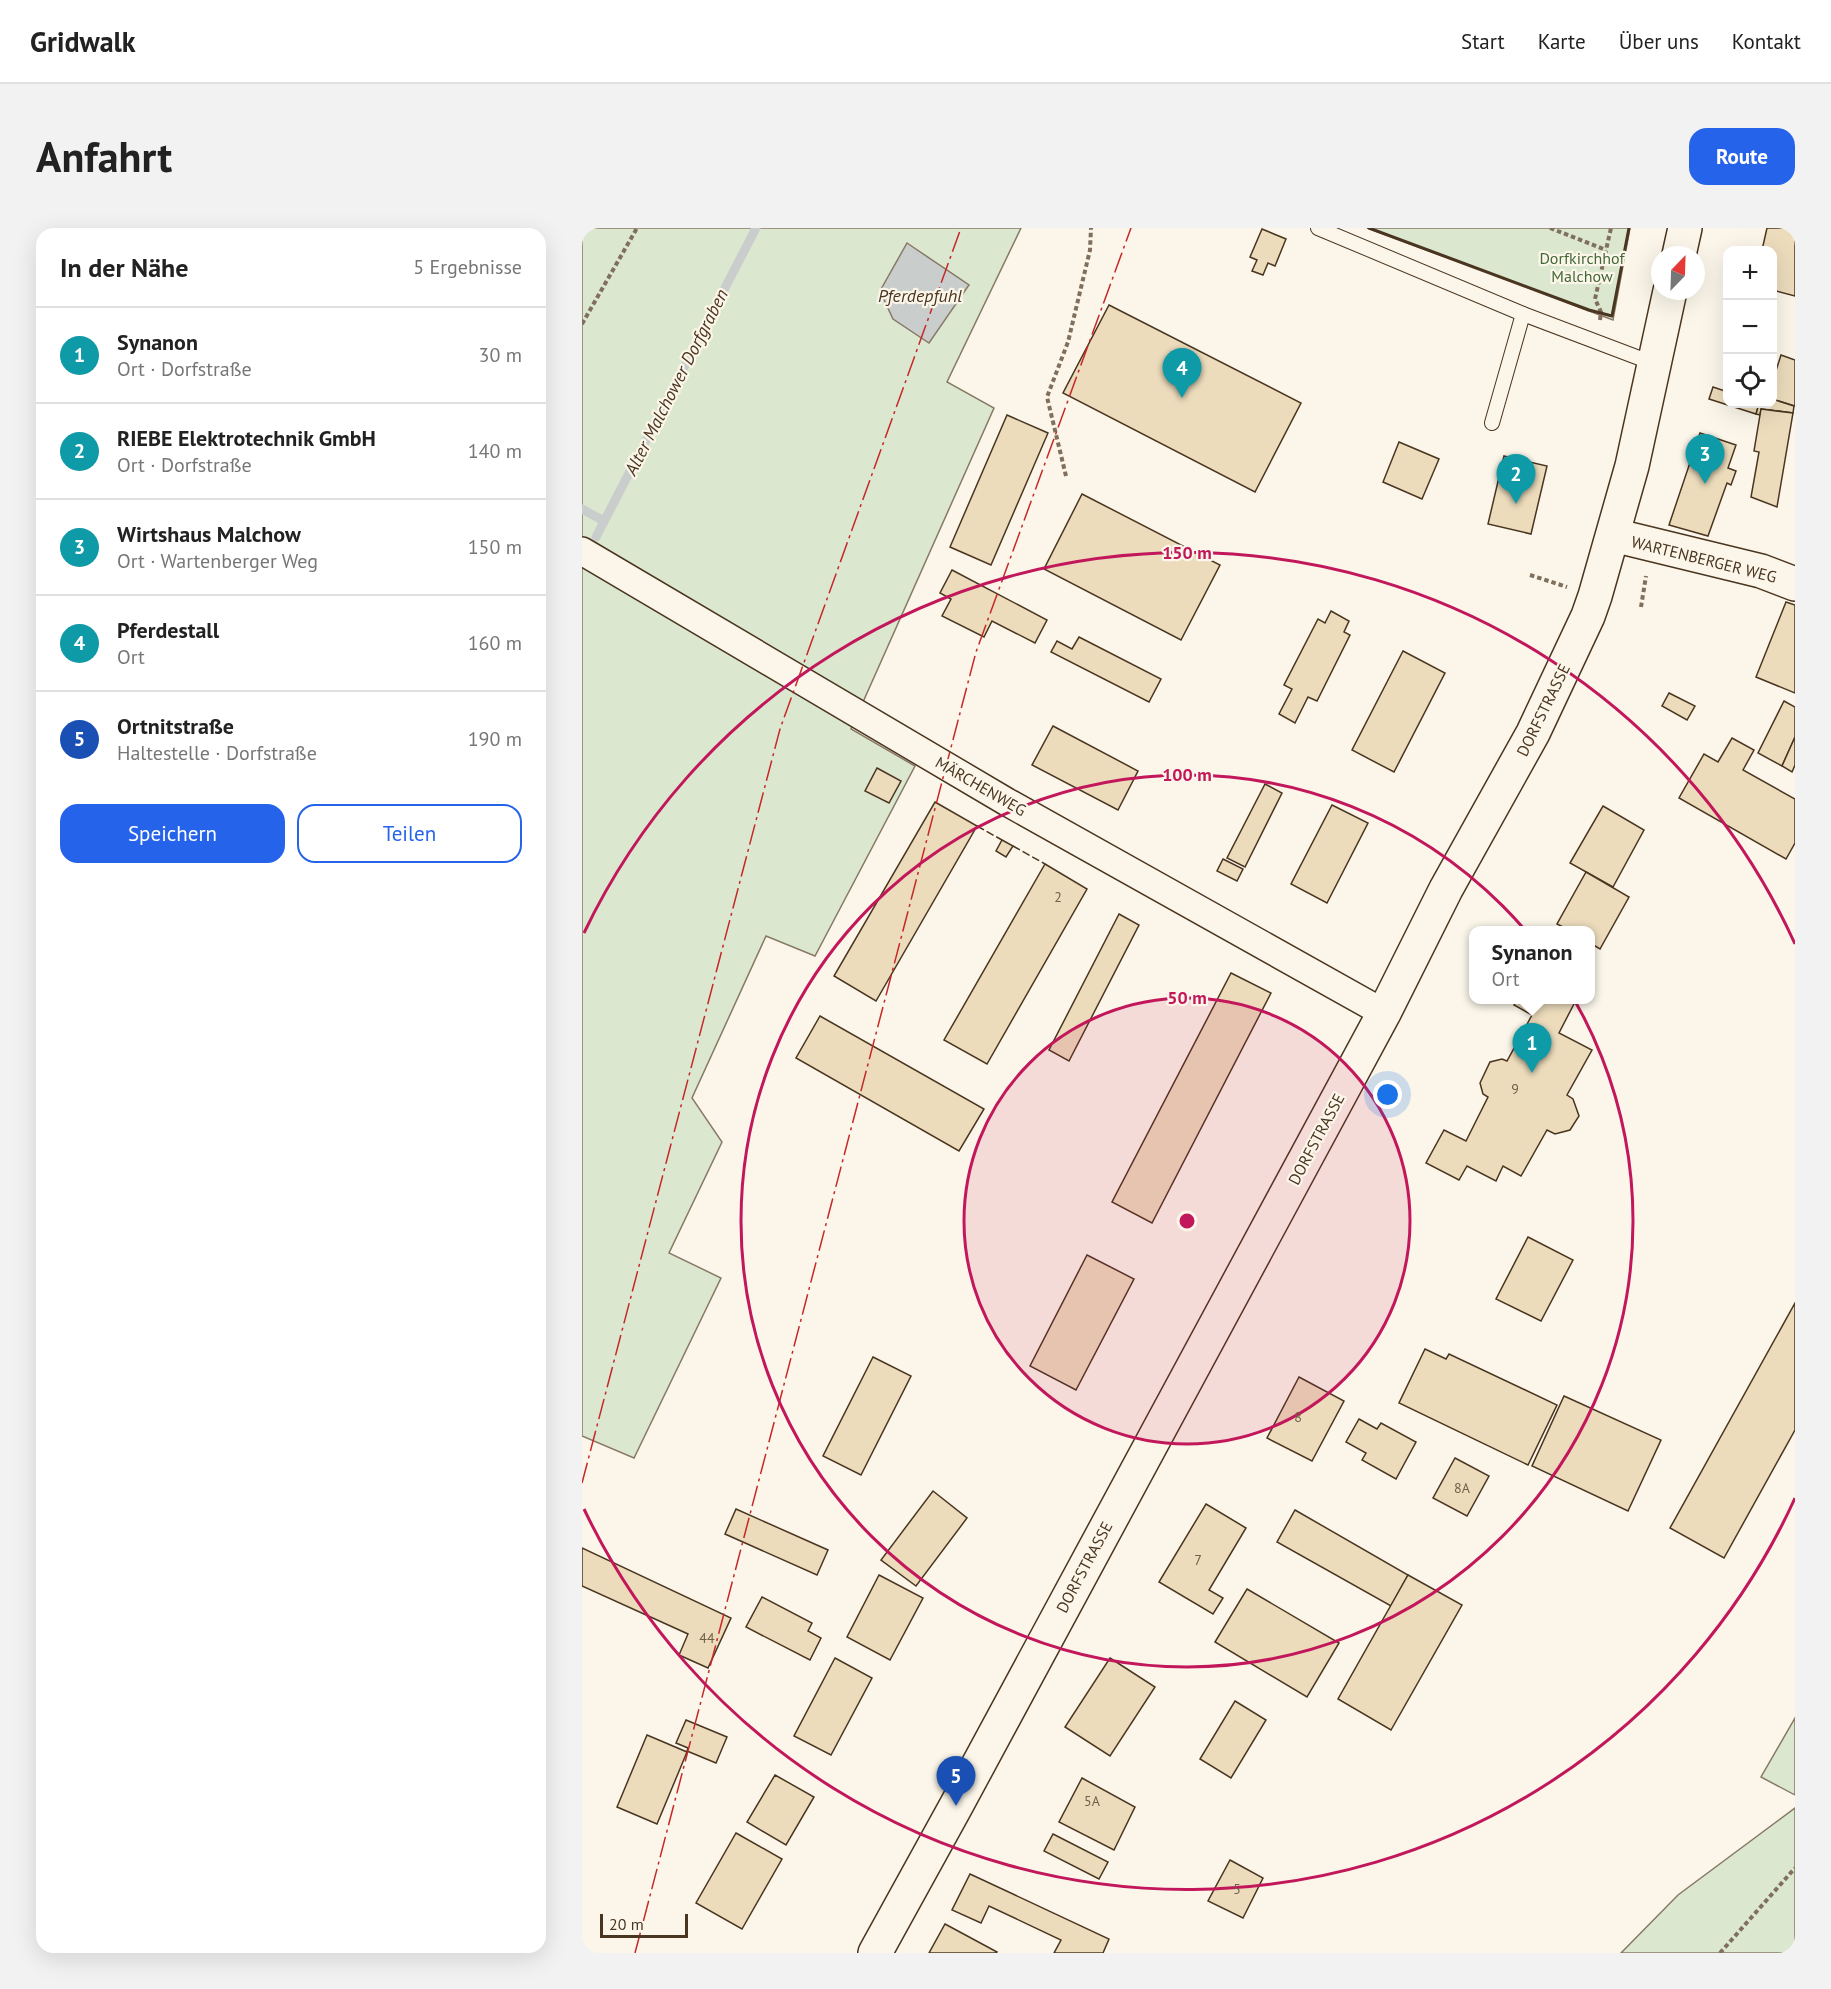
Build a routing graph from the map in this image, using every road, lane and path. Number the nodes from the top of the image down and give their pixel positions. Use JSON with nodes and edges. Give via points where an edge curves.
{"nodes":[{"id":1,"x":637,"y":228,"type":"edge"},
{"id":2,"x":1090,"y":228,"type":"edge"},
{"id":3,"x":1318,"y":228,"type":"edge"},
{"id":4,"x":1550,"y":228,"type":"edge"},
{"id":5,"x":1611,"y":228,"type":"edge"},
{"id":6,"x":1684,"y":228,"type":"edge"},
{"id":7,"x":1680,"y":246,"type":"edge"},
{"id":8,"x":1606,"y":250,"type":"junction"},
{"id":9,"x":1669,"y":300,"type":"edge"},
{"id":10,"x":1601,"y":312,"type":"dead end"},
{"id":11,"x":1523,"y":314,"type":"junction"},
{"id":12,"x":582,"y":324,"type":"edge"},
{"id":13,"x":1655,"y":364,"type":"junction"},
{"id":14,"x":1492,"y":423,"type":"dead end"},
{"id":15,"x":1066,"y":476,"type":"dead end"},
{"id":16,"x":1613,"y":535,"type":"junction"},
{"id":17,"x":582,"y":551,"type":"edge"},
{"id":18,"x":1795,"y":584,"type":"edge"},
{"id":19,"x":1384,"y":1013,"type":"junction"},
{"id":20,"x":1795,"y":1868,"type":"edge"},
{"id":21,"x":875,"y":1953,"type":"edge"},
{"id":22,"x":1720,"y":1953,"type":"edge"}],
"edges":[{"from":1,"to":12,"type":"path"},
{"from":2,"to":15,"type":"path","via":[[1090,250],[1068,342],[1047,397]]},
{"from":3,"to":11,"type":"lane"},
{"from":4,"to":8,"type":"path"},
{"from":5,"to":8,"type":"path"},
{"from":6,"to":7,"type":"main road"},
{"from":8,"to":10,"type":"path","via":[[1595,300]]},
{"from":9,"to":13,"type":"main road","name":"DORFSTRASSE"},
{"from":11,"to":13,"type":"lane"},
{"from":11,"to":14,"type":"lane"},
{"from":13,"to":16,"type":"main road","name":"DORFSTRASSE"},
{"from":16,"to":18,"type":"main road","name":"WARTENBERGER WEG","via":[[1761,571]]},
{"from":16,"to":19,"type":"main road","name":"DORFSTRASSE","via":[[1588,616],[1533,733],[1446,890]]},
{"from":17,"to":19,"type":"street","name":"MÄRCHENWEG","via":[[1007,802]]},
{"from":19,"to":21,"type":"main road","name":"DORFSTRASSE"},
{"from":20,"to":22,"type":"path"}]}
